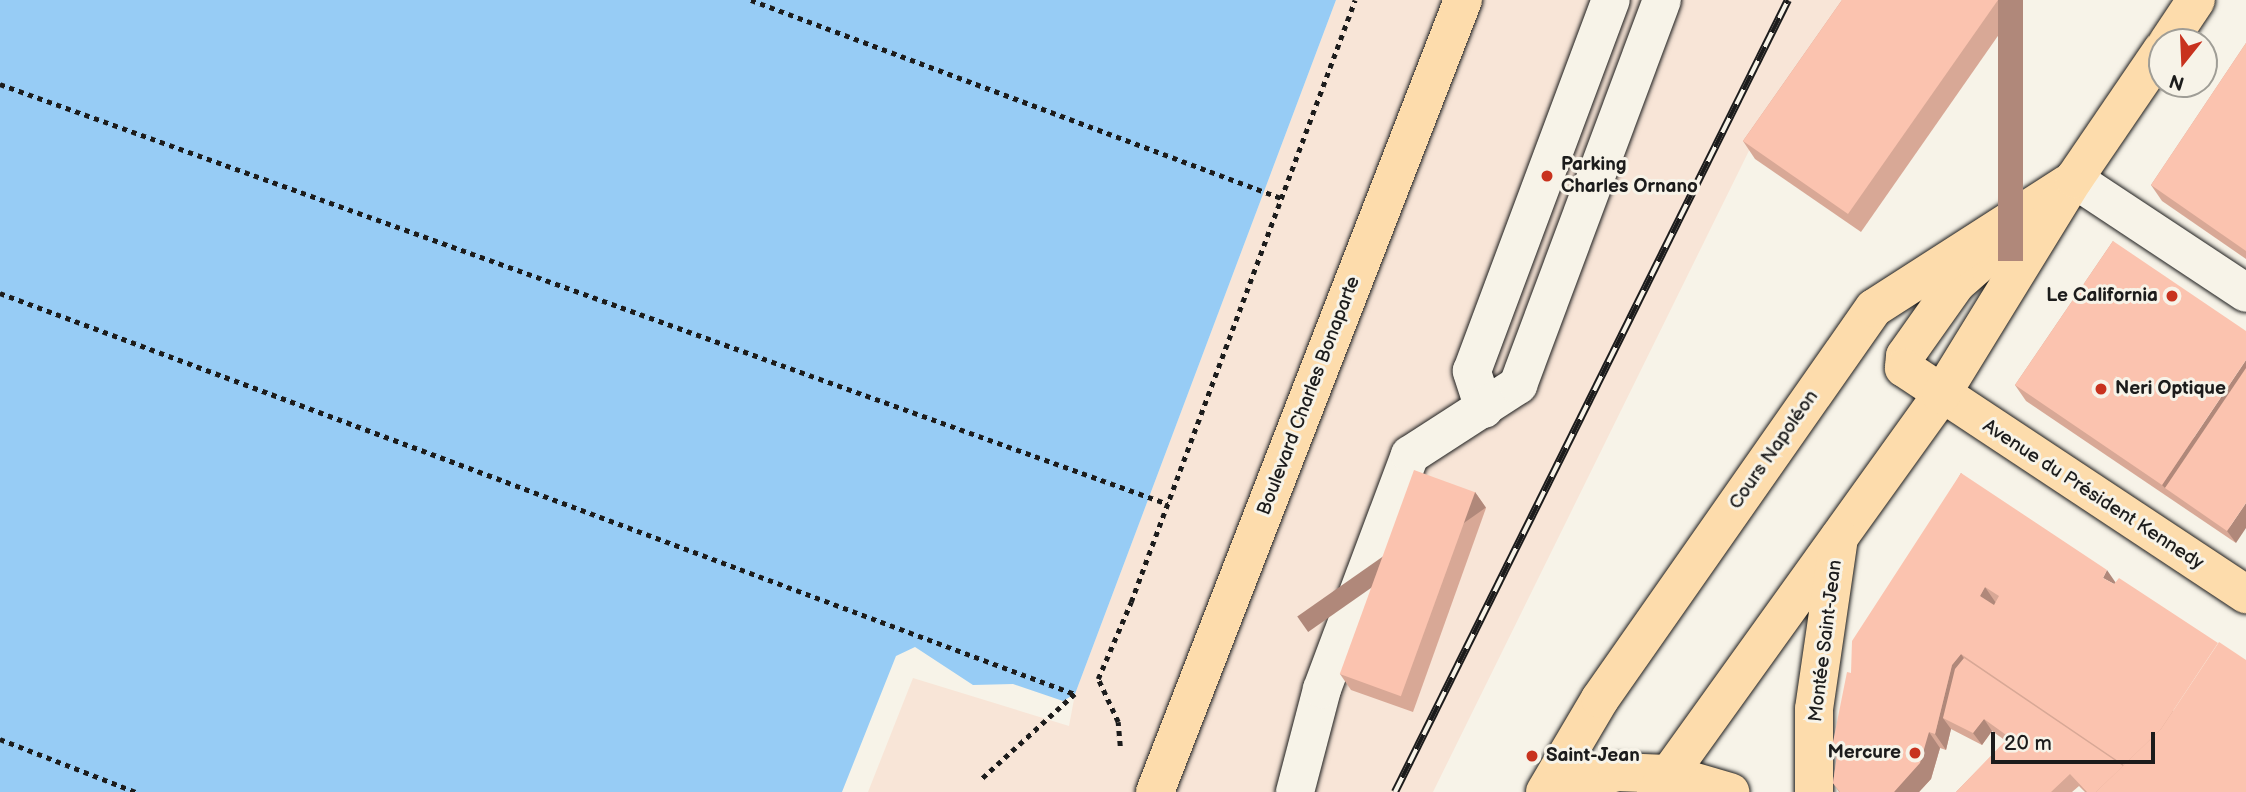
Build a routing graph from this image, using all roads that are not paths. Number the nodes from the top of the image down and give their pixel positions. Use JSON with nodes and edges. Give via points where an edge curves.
{"nodes":[{"id":1,"x":1463,"y":0,"type":"edge"},
{"id":2,"x":1611,"y":0,"type":"edge"},
{"id":3,"x":1662,"y":0,"type":"edge"},
{"id":4,"x":2196,"y":0,"type":"edge"},
{"id":5,"x":2177,"y":28,"type":"edge"},
{"id":6,"x":2148,"y":71,"type":"edge"},
{"id":7,"x":2074,"y":179,"type":"junction"},
{"id":8,"x":2246,"y":293,"type":"edge"},
{"id":9,"x":1941,"y":395,"type":"junction"},
{"id":10,"x":1484,"y":410,"type":"junction"},
{"id":11,"x":1839,"y":533,"type":"junction"},
{"id":12,"x":2246,"y":594,"type":"edge"},
{"id":13,"x":1662,"y":783,"type":"edge"},
{"id":14,"x":1155,"y":792,"type":"edge"},
{"id":15,"x":1295,"y":792,"type":"edge"},
{"id":16,"x":1546,"y":792,"type":"edge"},
{"id":17,"x":1730,"y":792,"type":"edge"},
{"id":18,"x":1814,"y":792,"type":"edge"}],
"edges":[{"from":1,"to":14,"type":"main road","name":"Boulevard Charles Bonaparte"},
{"from":2,"to":10,"type":"street","via":[[1472,371]]},
{"from":3,"to":10,"type":"street","via":[[1518,385]]},
{"from":4,"to":5,"type":"main road"},
{"from":6,"to":7,"type":"main road","name":"Cours Napoléon"},
{"from":7,"to":8,"type":"street"},
{"from":7,"to":9,"type":"main road","name":"Cours Napoléon"},
{"from":7,"to":9,"type":"main road","name":"Avenue du Président Kennedy","via":[[1956,284],[1905,356],[1904,368]]},
{"from":7,"to":16,"type":"main road","name":"Cours Napoléon","via":[[1874,308],[1600,699]]},
{"from":9,"to":11,"type":"main road","name":"Cours Napoléon"},
{"from":9,"to":12,"type":"main road","name":"Avenue du Président Kennedy"},
{"from":10,"to":15,"type":"street","via":[[1409,455],[1322,689]]},
{"from":11,"to":13,"type":"main road","name":"Cours Napoléon"},
{"from":11,"to":18,"type":"main road","name":"Montée Saint-Jean","via":[[1814,709]]},
{"from":13,"to":16,"type":"main road","name":"Cours Napoléon","via":[[1617,772]]},
{"from":13,"to":17,"type":"main road"}]}
